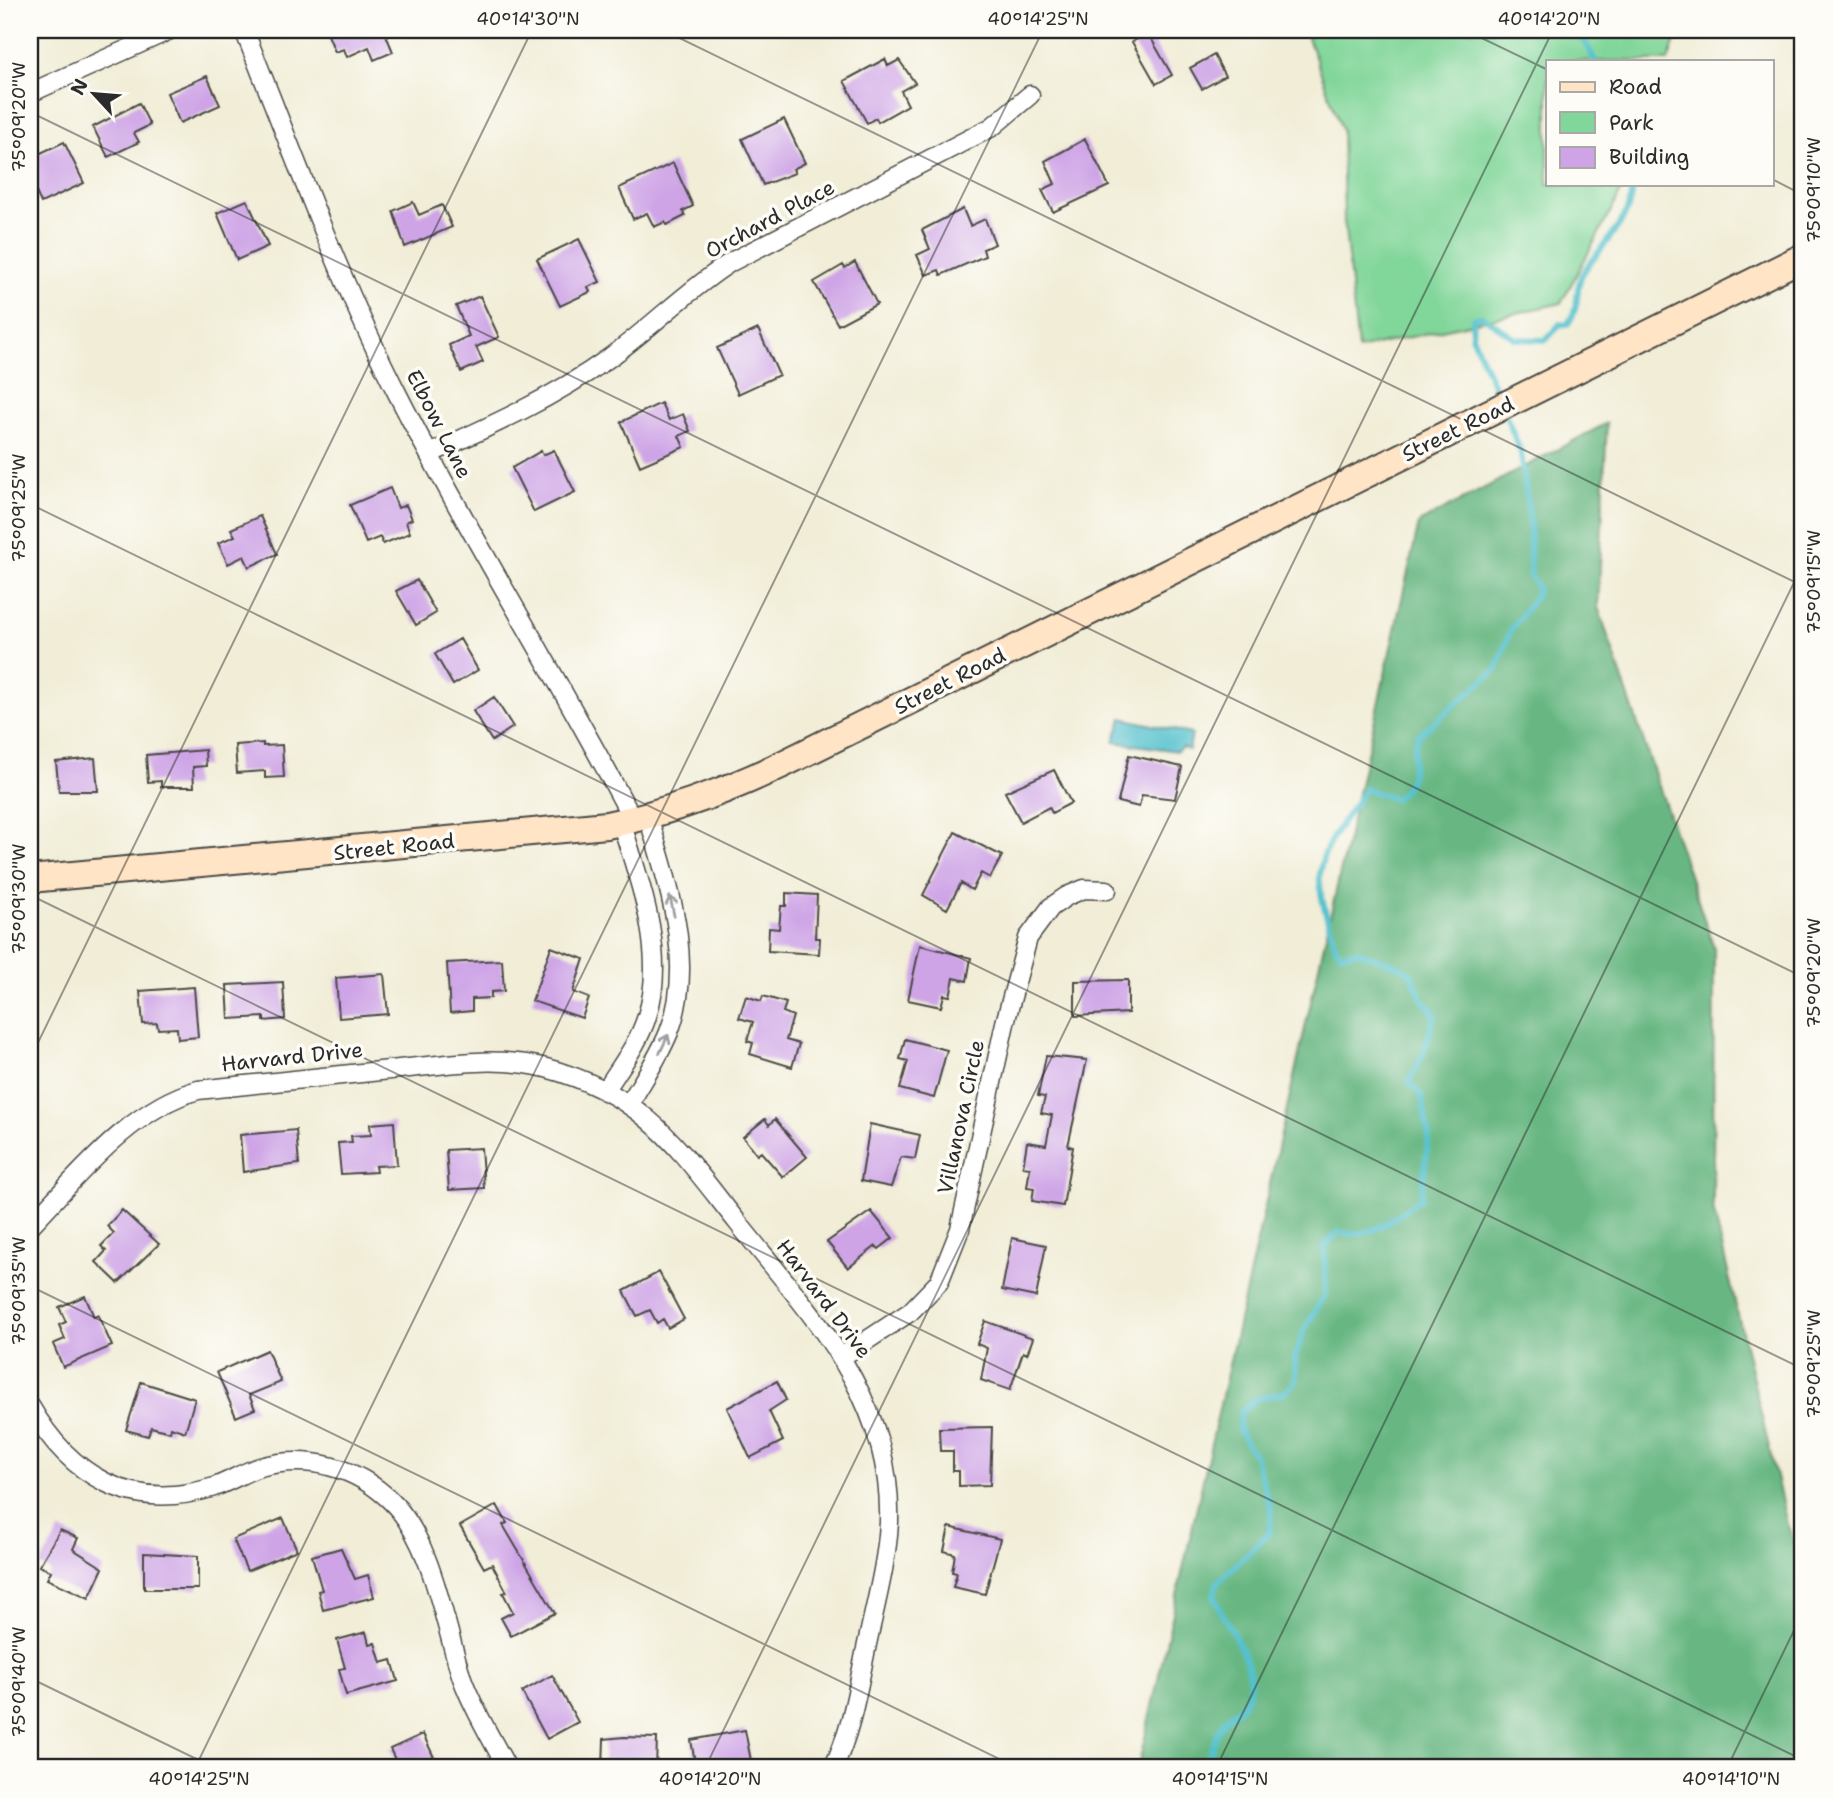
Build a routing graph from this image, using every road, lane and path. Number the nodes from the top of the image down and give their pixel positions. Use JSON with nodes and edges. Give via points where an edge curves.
{"nodes":[{"id":1,"x":170,"y":30,"type":"edge"},
{"id":2,"x":244,"y":30,"type":"edge"},
{"id":3,"x":30,"y":93,"type":"edge"},
{"id":4,"x":1030,"y":95,"type":"dead end"},
{"id":5,"x":1803,"y":257,"type":"edge"},
{"id":6,"x":429,"y":454,"type":"junction"},
{"id":7,"x":634,"y":819,"type":"junction"},
{"id":8,"x":30,"y":879,"type":"edge"},
{"id":9,"x":1107,"y":890,"type":"dead end"},
{"id":10,"x":605,"y":1091,"type":"junction"},
{"id":11,"x":630,"y":1103,"type":"junction"},
{"id":12,"x":30,"y":1226,"type":"edge"},
{"id":13,"x":843,"y":1356,"type":"junction"},
{"id":14,"x":30,"y":1406,"type":"edge"},
{"id":15,"x":507,"y":1768,"type":"edge"},
{"id":16,"x":833,"y":1768,"type":"edge"}],
"edges":[{"from":1,"to":3,"type":"street"},
{"from":2,"to":6,"type":"street","name":"Elbow Lane","via":[[336,256],[396,392]]},
{"from":4,"to":6,"type":"street","name":"Orchard Place","via":[[992,127],[701,281],[608,359],[552,394]]},
{"from":5,"to":7,"type":"main road","name":"Street Road","via":[[785,764],[735,788]]},
{"from":6,"to":7,"type":"street","name":"Elbow Lane"},
{"from":7,"to":8,"type":"main road","name":"Street Road","via":[[310,855]]},
{"from":7,"to":10,"type":"street","via":[[654,989],[642,1030]]},
{"from":11,"to":7,"type":"street","one_way":true,"via":[[670,1030],[681,974],[663,867]]},
{"from":9,"to":13,"type":"street","name":"Villanova Circle","via":[[1084,889],[1067,896],[1045,914],[1028,937],[960,1229],[939,1282],[910,1312]]},
{"from":10,"to":11,"type":"street","name":"Harvard Drive"},
{"from":10,"to":12,"type":"street","name":"Harvard Drive","via":[[545,1068],[484,1061],[198,1090],[166,1101],[128,1127]]},
{"from":11,"to":13,"type":"street","name":"Harvard Drive","via":[[673,1142]]},
{"from":13,"to":16,"type":"street","name":"Harvard Drive","via":[[877,1437],[889,1524],[856,1693]]},
{"from":14,"to":15,"type":"street","via":[[57,1448],[79,1468],[115,1487],[144,1494],[184,1494],[286,1462],[345,1470],[371,1484],[393,1503],[415,1534],[464,1681]]}]}
